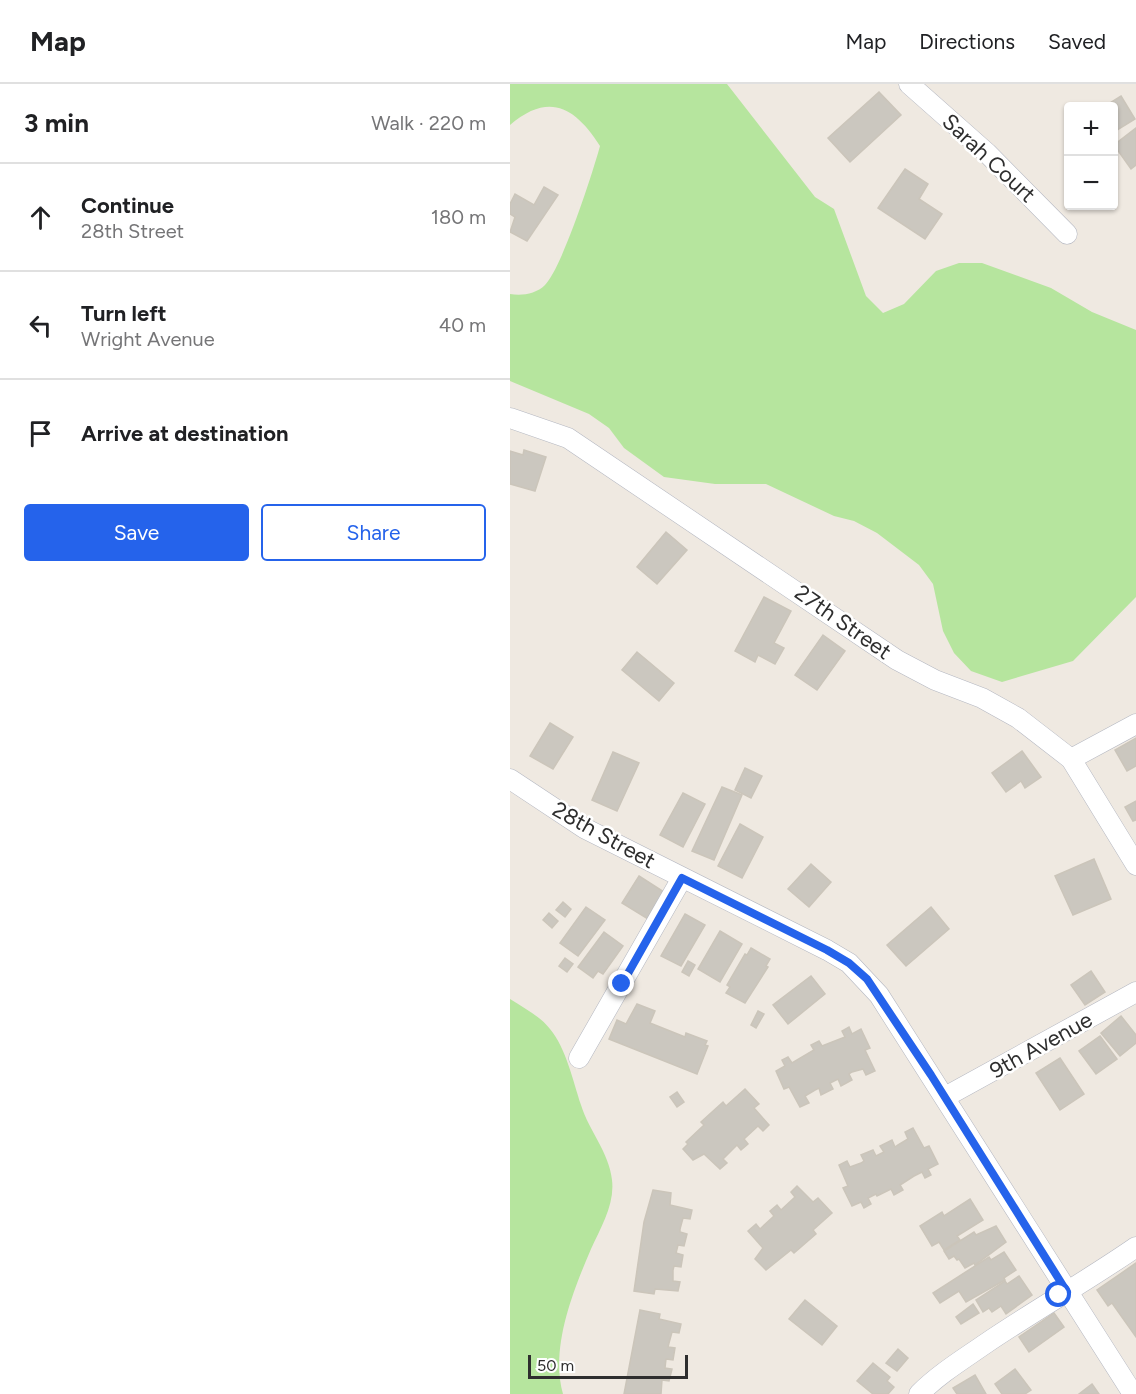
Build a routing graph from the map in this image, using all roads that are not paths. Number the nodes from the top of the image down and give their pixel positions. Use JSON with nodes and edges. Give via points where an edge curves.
{"nodes":[{"id":1,"x":909,"y":84,"type":"edge"},
{"id":2,"x":1067,"y":234,"type":"dead end"},
{"id":3,"x":510,"y":418,"type":"edge"},
{"id":4,"x":1136,"y":724,"type":"edge"},
{"id":5,"x":1071,"y":759,"type":"junction"},
{"id":6,"x":510,"y":779,"type":"edge"},
{"id":7,"x":1136,"y":866,"type":"edge"},
{"id":8,"x":682,"y":878,"type":"junction"},
{"id":9,"x":1136,"y":992,"type":"edge"},
{"id":10,"x":579,"y":1059,"type":"dead end"},
{"id":11,"x":945,"y":1097,"type":"junction"},
{"id":12,"x":1136,"y":1247,"type":"edge"},
{"id":13,"x":1067,"y":1292,"type":"junction"},
{"id":14,"x":919,"y":1394,"type":"edge"},
{"id":15,"x":1133,"y":1394,"type":"edge"}],
"edges":[{"from":1,"to":2,"type":"street","name":"Sarah Court","via":[[987,153]]},
{"from":3,"to":5,"type":"street","name":"27th Street","via":[[568,438],[897,660],[1018,717]]},
{"from":4,"to":5,"type":"street"},
{"from":5,"to":7,"type":"street","name":"27th Street"},
{"from":6,"to":8,"type":"street","name":"28th Street","via":[[584,828]]},
{"from":8,"to":10,"type":"street"},
{"from":8,"to":11,"type":"street","name":"28th Street","via":[[849,963],[879,995]]},
{"from":9,"to":11,"type":"street","name":"9th Avenue"},
{"from":11,"to":13,"type":"street","name":"28th Street"},
{"from":12,"to":13,"type":"street"},
{"from":13,"to":14,"type":"street","via":[[941,1374]]},
{"from":13,"to":15,"type":"street","name":"28th Street"}]}
